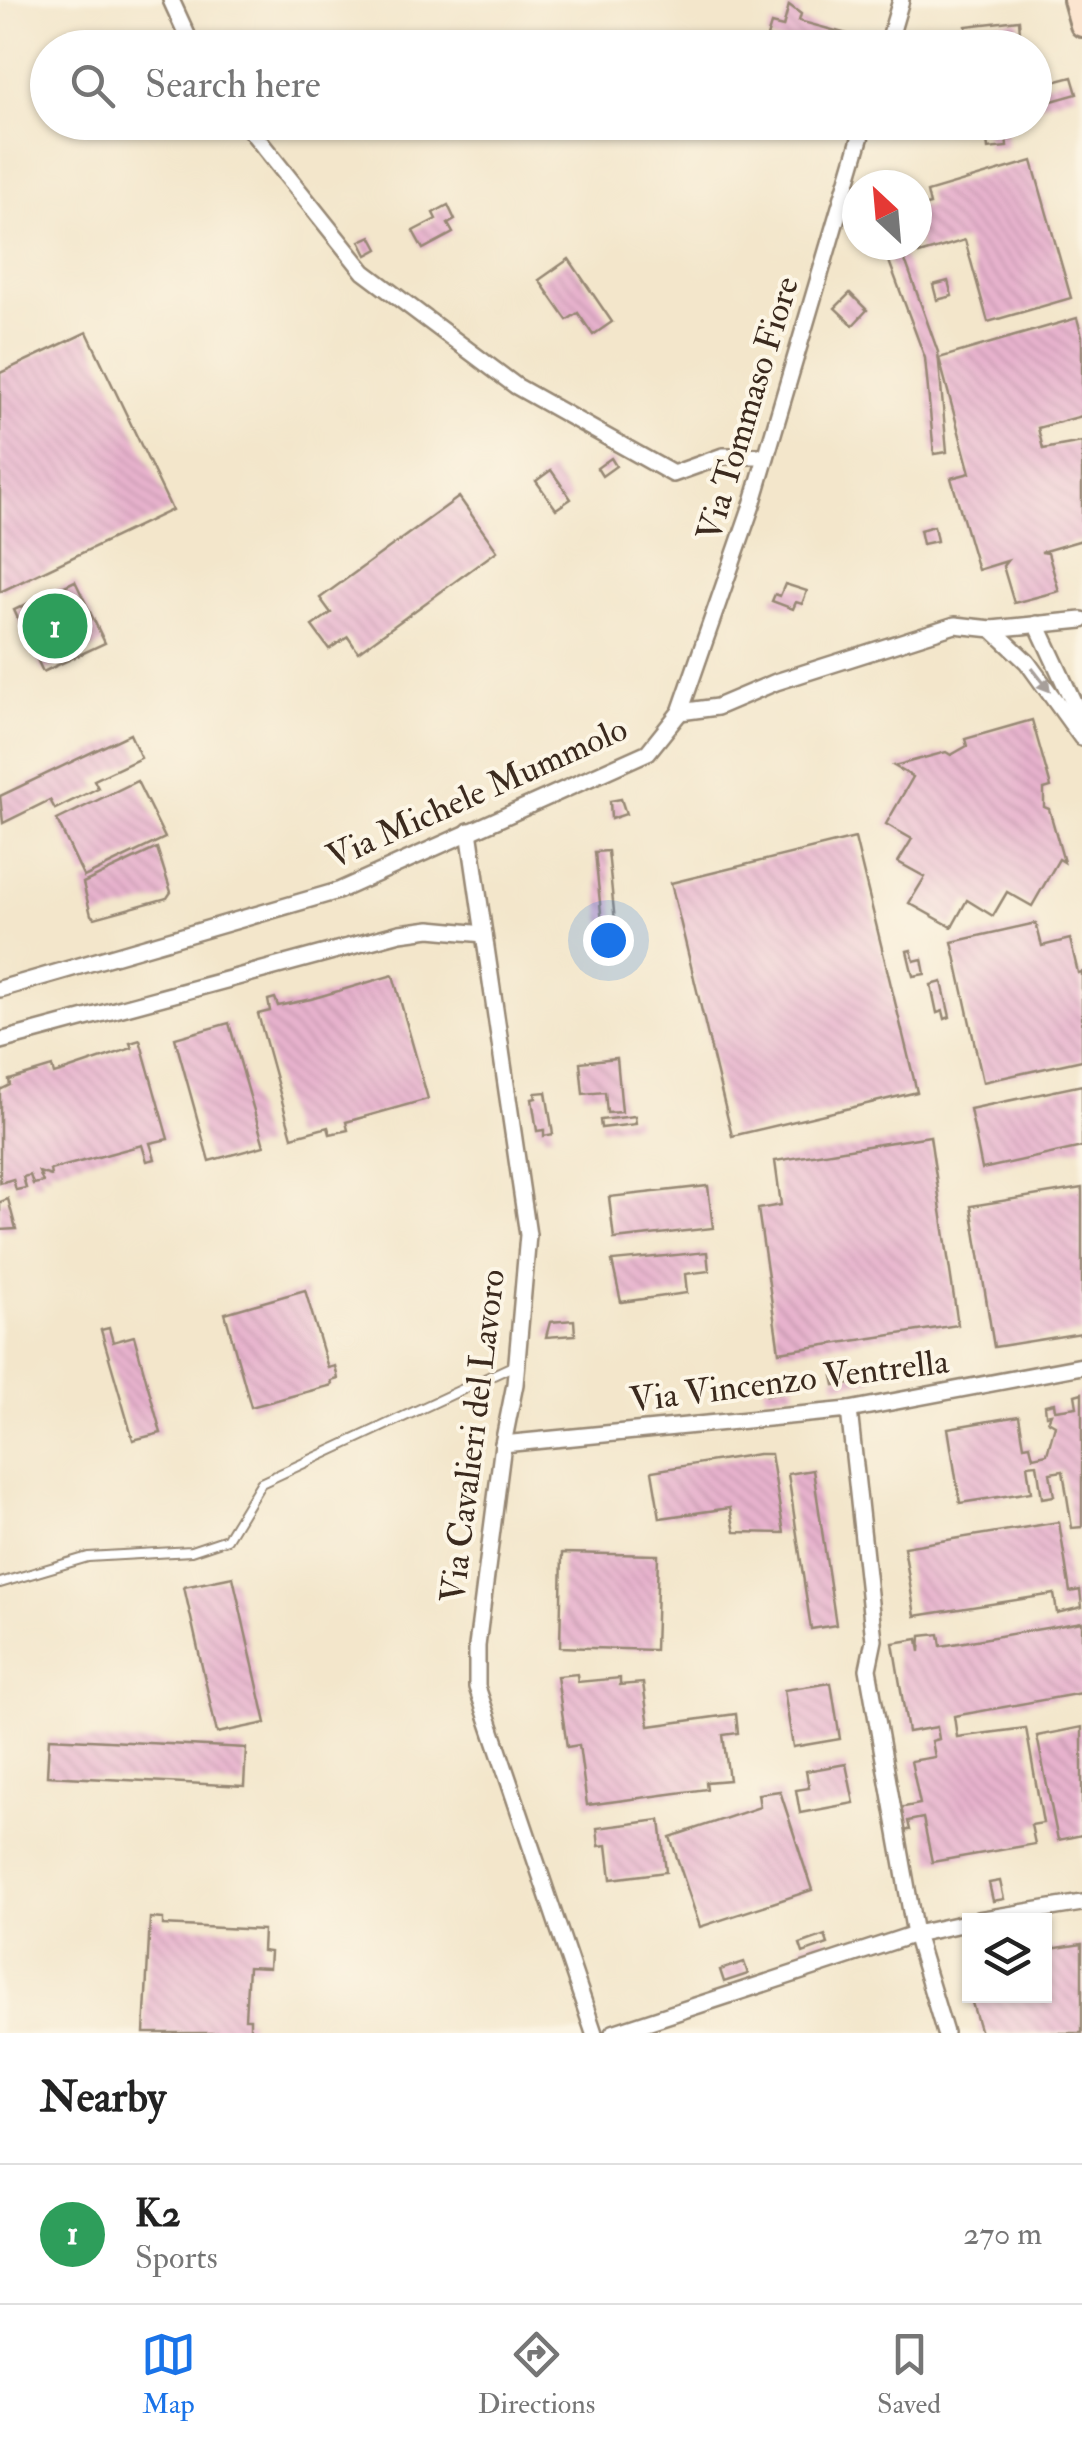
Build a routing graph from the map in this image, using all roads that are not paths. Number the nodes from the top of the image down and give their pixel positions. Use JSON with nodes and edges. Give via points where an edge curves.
{"nodes":[{"id":1,"x":171,"y":0,"type":"edge"},
{"id":2,"x":901,"y":0,"type":"edge"},
{"id":3,"x":1075,"y":0,"type":"edge"},
{"id":4,"x":1082,"y":25,"type":"edge"},
{"id":5,"x":184,"y":30,"type":"edge"},
{"id":6,"x":892,"y":30,"type":"edge"},
{"id":7,"x":258,"y":140,"type":"edge"},
{"id":8,"x":861,"y":140,"type":"edge"},
{"id":9,"x":766,"y":456,"type":"junction"},
{"id":10,"x":1082,"y":620,"type":"edge"},
{"id":11,"x":1037,"y":624,"type":"junction"},
{"id":12,"x":992,"y":629,"type":"junction"},
{"id":13,"x":680,"y":712,"type":"junction"},
{"id":14,"x":1082,"y":721,"type":"edge"},
{"id":15,"x":1082,"y":738,"type":"edge"},
{"id":16,"x":468,"y":831,"type":"junction"},
{"id":17,"x":484,"y":934,"type":"junction"},
{"id":18,"x":0,"y":990,"type":"edge"},
{"id":19,"x":0,"y":1041,"type":"edge"},
{"id":20,"x":517,"y":1364,"type":"junction"},
{"id":21,"x":1082,"y":1366,"type":"edge"},
{"id":22,"x":849,"y":1410,"type":"junction"},
{"id":23,"x":503,"y":1444,"type":"junction"},
{"id":24,"x":0,"y":1582,"type":"edge"},
{"id":25,"x":1082,"y":1903,"type":"edge"},
{"id":26,"x":1020,"y":1913,"type":"edge"},
{"id":27,"x":962,"y":1924,"type":"edge"},
{"id":28,"x":915,"y":1934,"type":"junction"},
{"id":29,"x":594,"y":2033,"type":"edge"},
{"id":30,"x":614,"y":2033,"type":"edge"},
{"id":31,"x":945,"y":2033,"type":"edge"}],
"edges":[{"from":1,"to":5,"type":"street"},
{"from":2,"to":6,"type":"street"},
{"from":3,"to":4,"type":"main road"},
{"from":7,"to":9,"type":"street","via":[[364,272],[516,386],[673,474],[723,456]]},
{"from":8,"to":9,"type":"street","name":"Via Tommaso Fiore"},
{"from":9,"to":13,"type":"street","name":"Via Tommaso Fiore"},
{"from":10,"to":11,"type":"street"},
{"from":11,"to":12,"type":"street"},
{"from":11,"to":14,"type":"street"},
{"from":12,"to":13,"type":"street","via":[[955,625],[718,707]]},
{"from":12,"to":15,"type":"street","one_way":true,"via":[[1027,662]]},
{"from":13,"to":16,"type":"street","name":"Via Michele Mummolo","via":[[648,752]]},
{"from":16,"to":17,"type":"street","name":"Via Cavalieri del Lavoro"},
{"from":16,"to":18,"type":"street","name":"Via Michele Mummolo","via":[[338,891]]},
{"from":17,"to":19,"type":"street","via":[[400,933]]},
{"from":17,"to":20,"type":"street","name":"Via Cavalieri del Lavoro","via":[[528,1235]]},
{"from":20,"to":23,"type":"street","name":"Via Cavalieri del Lavoro"},
{"from":20,"to":24,"type":"lane","via":[[261,1483],[227,1539],[191,1551],[88,1557]]},
{"from":21,"to":22,"type":"street","name":"Via Vincenzo Ventrella"},
{"from":22,"to":23,"type":"street","name":"Via Vincenzo Ventrella"},
{"from":22,"to":28,"type":"street","via":[[874,1640],[868,1669]]},
{"from":23,"to":29,"type":"street","name":"Via Cavalieri del Lavoro","via":[[478,1687]]},
{"from":25,"to":26,"type":"street"},
{"from":27,"to":28,"type":"street"},
{"from":28,"to":30,"type":"street"},
{"from":28,"to":31,"type":"street"}]}
